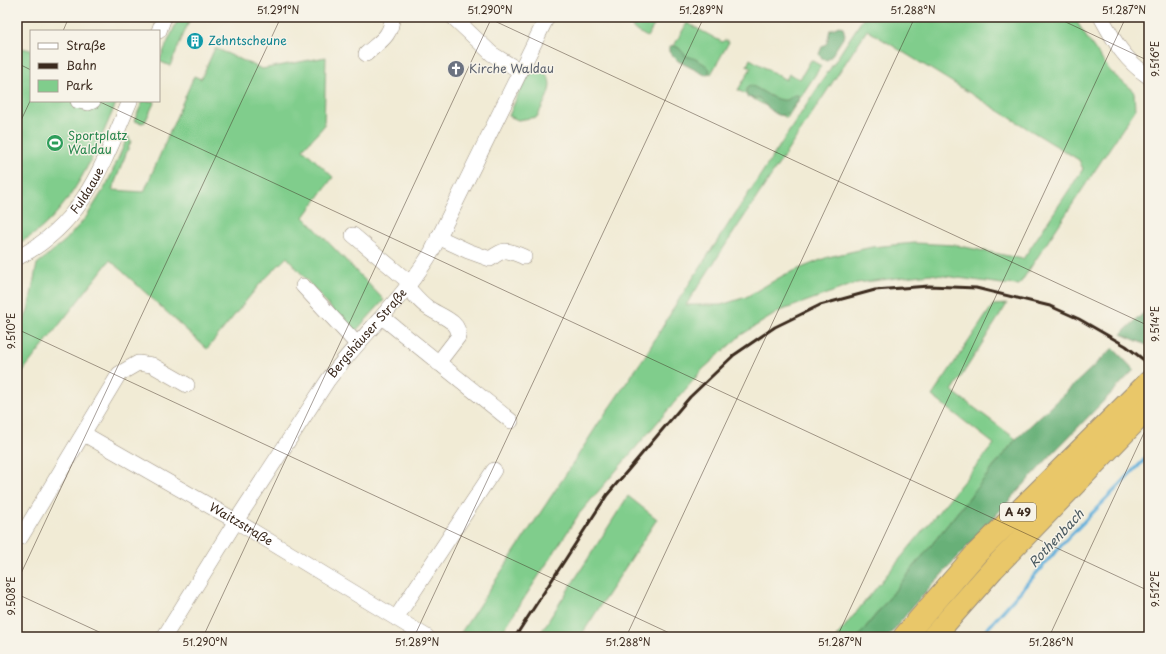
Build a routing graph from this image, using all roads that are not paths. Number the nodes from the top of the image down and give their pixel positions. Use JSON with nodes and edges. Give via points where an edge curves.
{"nodes":[{"id":1,"x":164,"y":17,"type":"edge"},
{"id":2,"x":392,"y":17,"type":"edge"},
{"id":3,"x":453,"y":17,"type":"edge"},
{"id":4,"x":547,"y":17,"type":"edge"},
{"id":5,"x":1101,"y":17,"type":"edge"},
{"id":6,"x":159,"y":30,"type":"edge"},
{"id":7,"x":366,"y":54,"type":"dead end"},
{"id":8,"x":520,"y":71,"type":"junction"},
{"id":9,"x":1149,"y":77,"type":"edge"},
{"id":10,"x":130,"y":102,"type":"edge"},
{"id":11,"x":353,"y":235,"type":"dead end"},
{"id":12,"x":438,"y":237,"type":"junction"},
{"id":13,"x":524,"y":257,"type":"dead end"},
{"id":14,"x":17,"y":258,"type":"edge"},
{"id":15,"x":408,"y":285,"type":"junction"},
{"id":16,"x":303,"y":286,"type":"dead end"},
{"id":17,"x":382,"y":317,"type":"junction"},
{"id":18,"x":356,"y":344,"type":"junction"},
{"id":19,"x":438,"y":363,"type":"junction"},
{"id":20,"x":188,"y":385,"type":"dead end"},
{"id":21,"x":1145,"y":394,"type":"edge"},
{"id":22,"x":511,"y":421,"type":"dead end"},
{"id":23,"x":84,"y":434,"type":"junction"},
{"id":24,"x":494,"y":470,"type":"dead end"},
{"id":25,"x":236,"y":522,"type":"junction"},
{"id":26,"x":21,"y":537,"type":"dead end"},
{"id":27,"x":396,"y":618,"type":"junction"},
{"id":28,"x":164,"y":637,"type":"edge"},
{"id":29,"x":427,"y":637,"type":"edge"},
{"id":30,"x":904,"y":637,"type":"edge"},
{"id":31,"x":933,"y":637,"type":"edge"}],
"edges":[{"from":1,"to":6,"type":"street"},
{"from":2,"to":7,"type":"street","via":[[392,26],[387,36]]},
{"from":3,"to":8,"type":"street","via":[[492,54]]},
{"from":4,"to":8,"type":"street","name":"Bergshäuser Straße"},
{"from":5,"to":9,"type":"street","via":[[1118,48]]},
{"from":8,"to":12,"type":"street","name":"Bergshäuser Straße"},
{"from":10,"to":14,"type":"street","name":"Fuldaaue","via":[[95,179],[80,205],[47,239]]},
{"from":11,"to":15,"type":"street"},
{"from":12,"to":13,"type":"street","via":[[490,259],[501,251],[508,250]]},
{"from":12,"to":15,"type":"street","name":"Bergshäuser Straße","via":[[427,260]]},
{"from":15,"to":17,"type":"street","name":"Bergshäuser Straße"},
{"from":15,"to":19,"type":"street","via":[[428,308],[458,328],[458,337]]},
{"from":16,"to":18,"type":"street"},
{"from":17,"to":18,"type":"street","name":"Bergshäuser Straße"},
{"from":17,"to":19,"type":"street"},
{"from":18,"to":25,"type":"street","name":"Bergshäuser Straße","via":[[328,380]]},
{"from":19,"to":22,"type":"street"},
{"from":20,"to":23,"type":"street","via":[[152,365],[138,363],[119,374]]},
{"from":21,"to":30,"type":"highway","number":"A 49","via":[[976,554]]},
{"from":21,"to":31,"type":"highway","number":"A 49"},
{"from":23,"to":25,"type":"street","name":"Waitzstraße"},
{"from":23,"to":26,"type":"street"},
{"from":24,"to":27,"type":"street"},
{"from":25,"to":27,"type":"street","name":"Waitzstraße"},
{"from":25,"to":28,"type":"street","name":"Bergshäuser Straße"},
{"from":27,"to":29,"type":"street","name":"Waitzstraße"}]}
